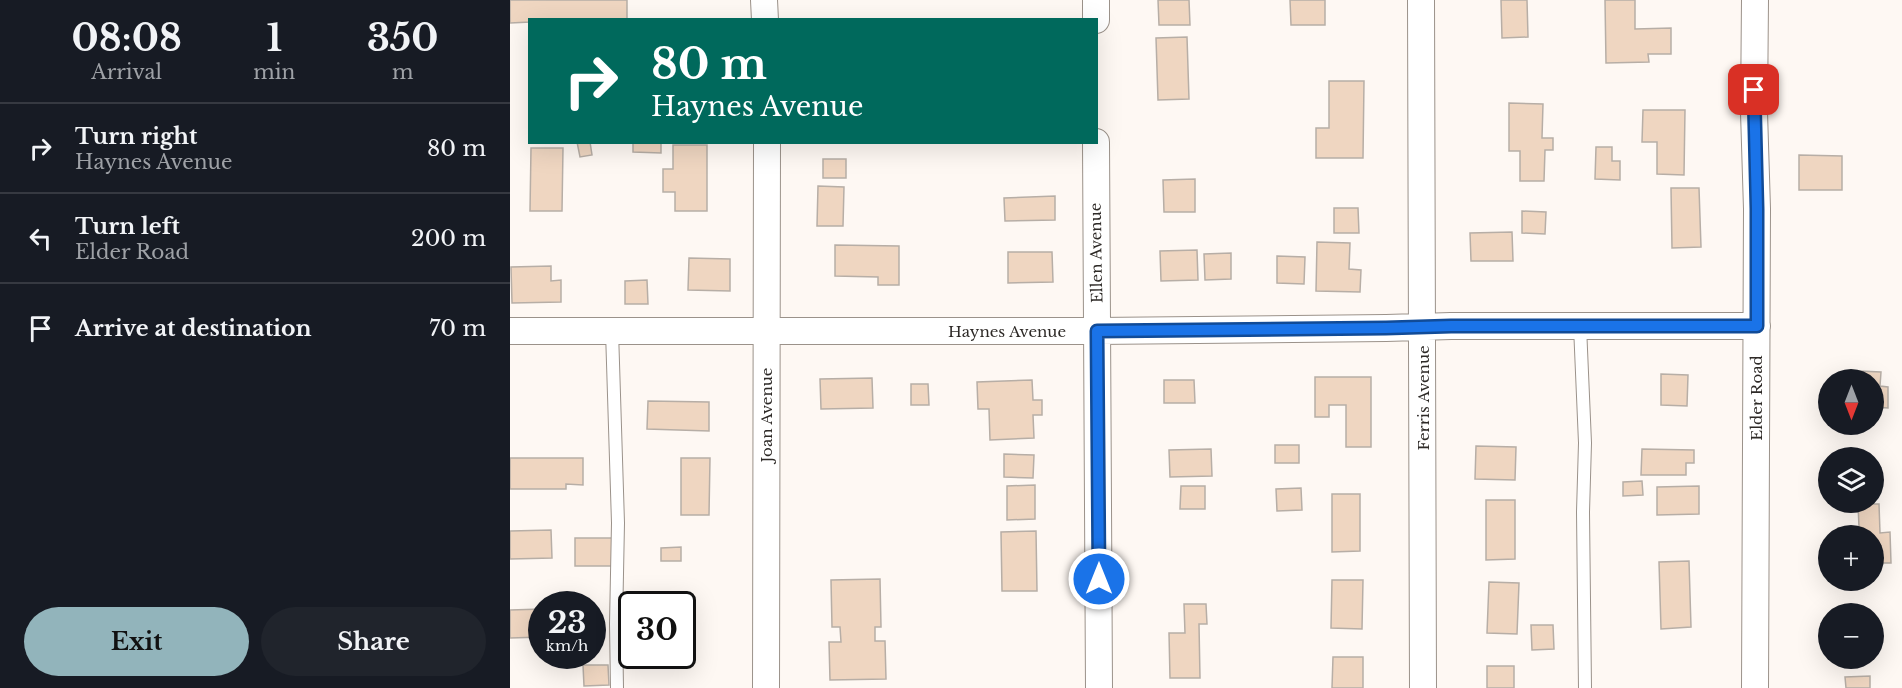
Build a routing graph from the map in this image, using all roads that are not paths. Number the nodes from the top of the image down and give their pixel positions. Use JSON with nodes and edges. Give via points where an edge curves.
{"nodes":[{"id":1,"x":764,"y":0,"type":"edge"},
{"id":2,"x":1096,"y":0,"type":"edge"},
{"id":3,"x":1421,"y":0,"type":"edge"},
{"id":4,"x":1755,"y":0,"type":"edge"},
{"id":5,"x":765,"y":18,"type":"edge"},
{"id":6,"x":1096,"y":18,"type":"edge"},
{"id":7,"x":766,"y":144,"type":"edge"},
{"id":8,"x":1096,"y":144,"type":"edge"},
{"id":9,"x":1580,"y":326,"type":"junction"},
{"id":10,"x":1757,"y":326,"type":"junction"},
{"id":11,"x":1422,"y":327,"type":"junction"},
{"id":12,"x":510,"y":331,"type":"edge"},
{"id":13,"x":612,"y":331,"type":"junction"},
{"id":14,"x":1097,"y":331,"type":"junction"},
{"id":15,"x":767,"y":332,"type":"junction"},
{"id":16,"x":617,"y":688,"type":"edge"},
{"id":17,"x":766,"y":688,"type":"edge"},
{"id":18,"x":1099,"y":688,"type":"edge"},
{"id":19,"x":1423,"y":688,"type":"edge"},
{"id":20,"x":1585,"y":688,"type":"edge"},
{"id":21,"x":1755,"y":688,"type":"edge"}],
"edges":[{"from":1,"to":5,"type":"street"},
{"from":2,"to":6,"type":"street"},
{"from":3,"to":11,"type":"street","name":"Ferris Avenue"},
{"from":4,"to":10,"type":"street","name":"Elder Road"},
{"from":7,"to":15,"type":"street","name":"Joan Avenue"},
{"from":8,"to":14,"type":"street","name":"Ellen Avenue"},
{"from":9,"to":10,"type":"street","name":"Haynes Avenue"},
{"from":9,"to":11,"type":"street","name":"Haynes Avenue"},
{"from":9,"to":20,"type":"lane","via":[[1585,443]]},
{"from":10,"to":21,"type":"street","name":"Elder Road"},
{"from":11,"to":14,"type":"street","name":"Haynes Avenue"},
{"from":11,"to":19,"type":"street","name":"Ferris Avenue"},
{"from":12,"to":13,"type":"street","name":"Haynes Avenue"},
{"from":13,"to":15,"type":"street","name":"Haynes Avenue"},
{"from":13,"to":16,"type":"lane","via":[[618,523]]},
{"from":14,"to":15,"type":"street","name":"Haynes Avenue"},
{"from":14,"to":18,"type":"street","name":"Ellen Avenue"},
{"from":15,"to":17,"type":"street","name":"Joan Avenue"}]}
